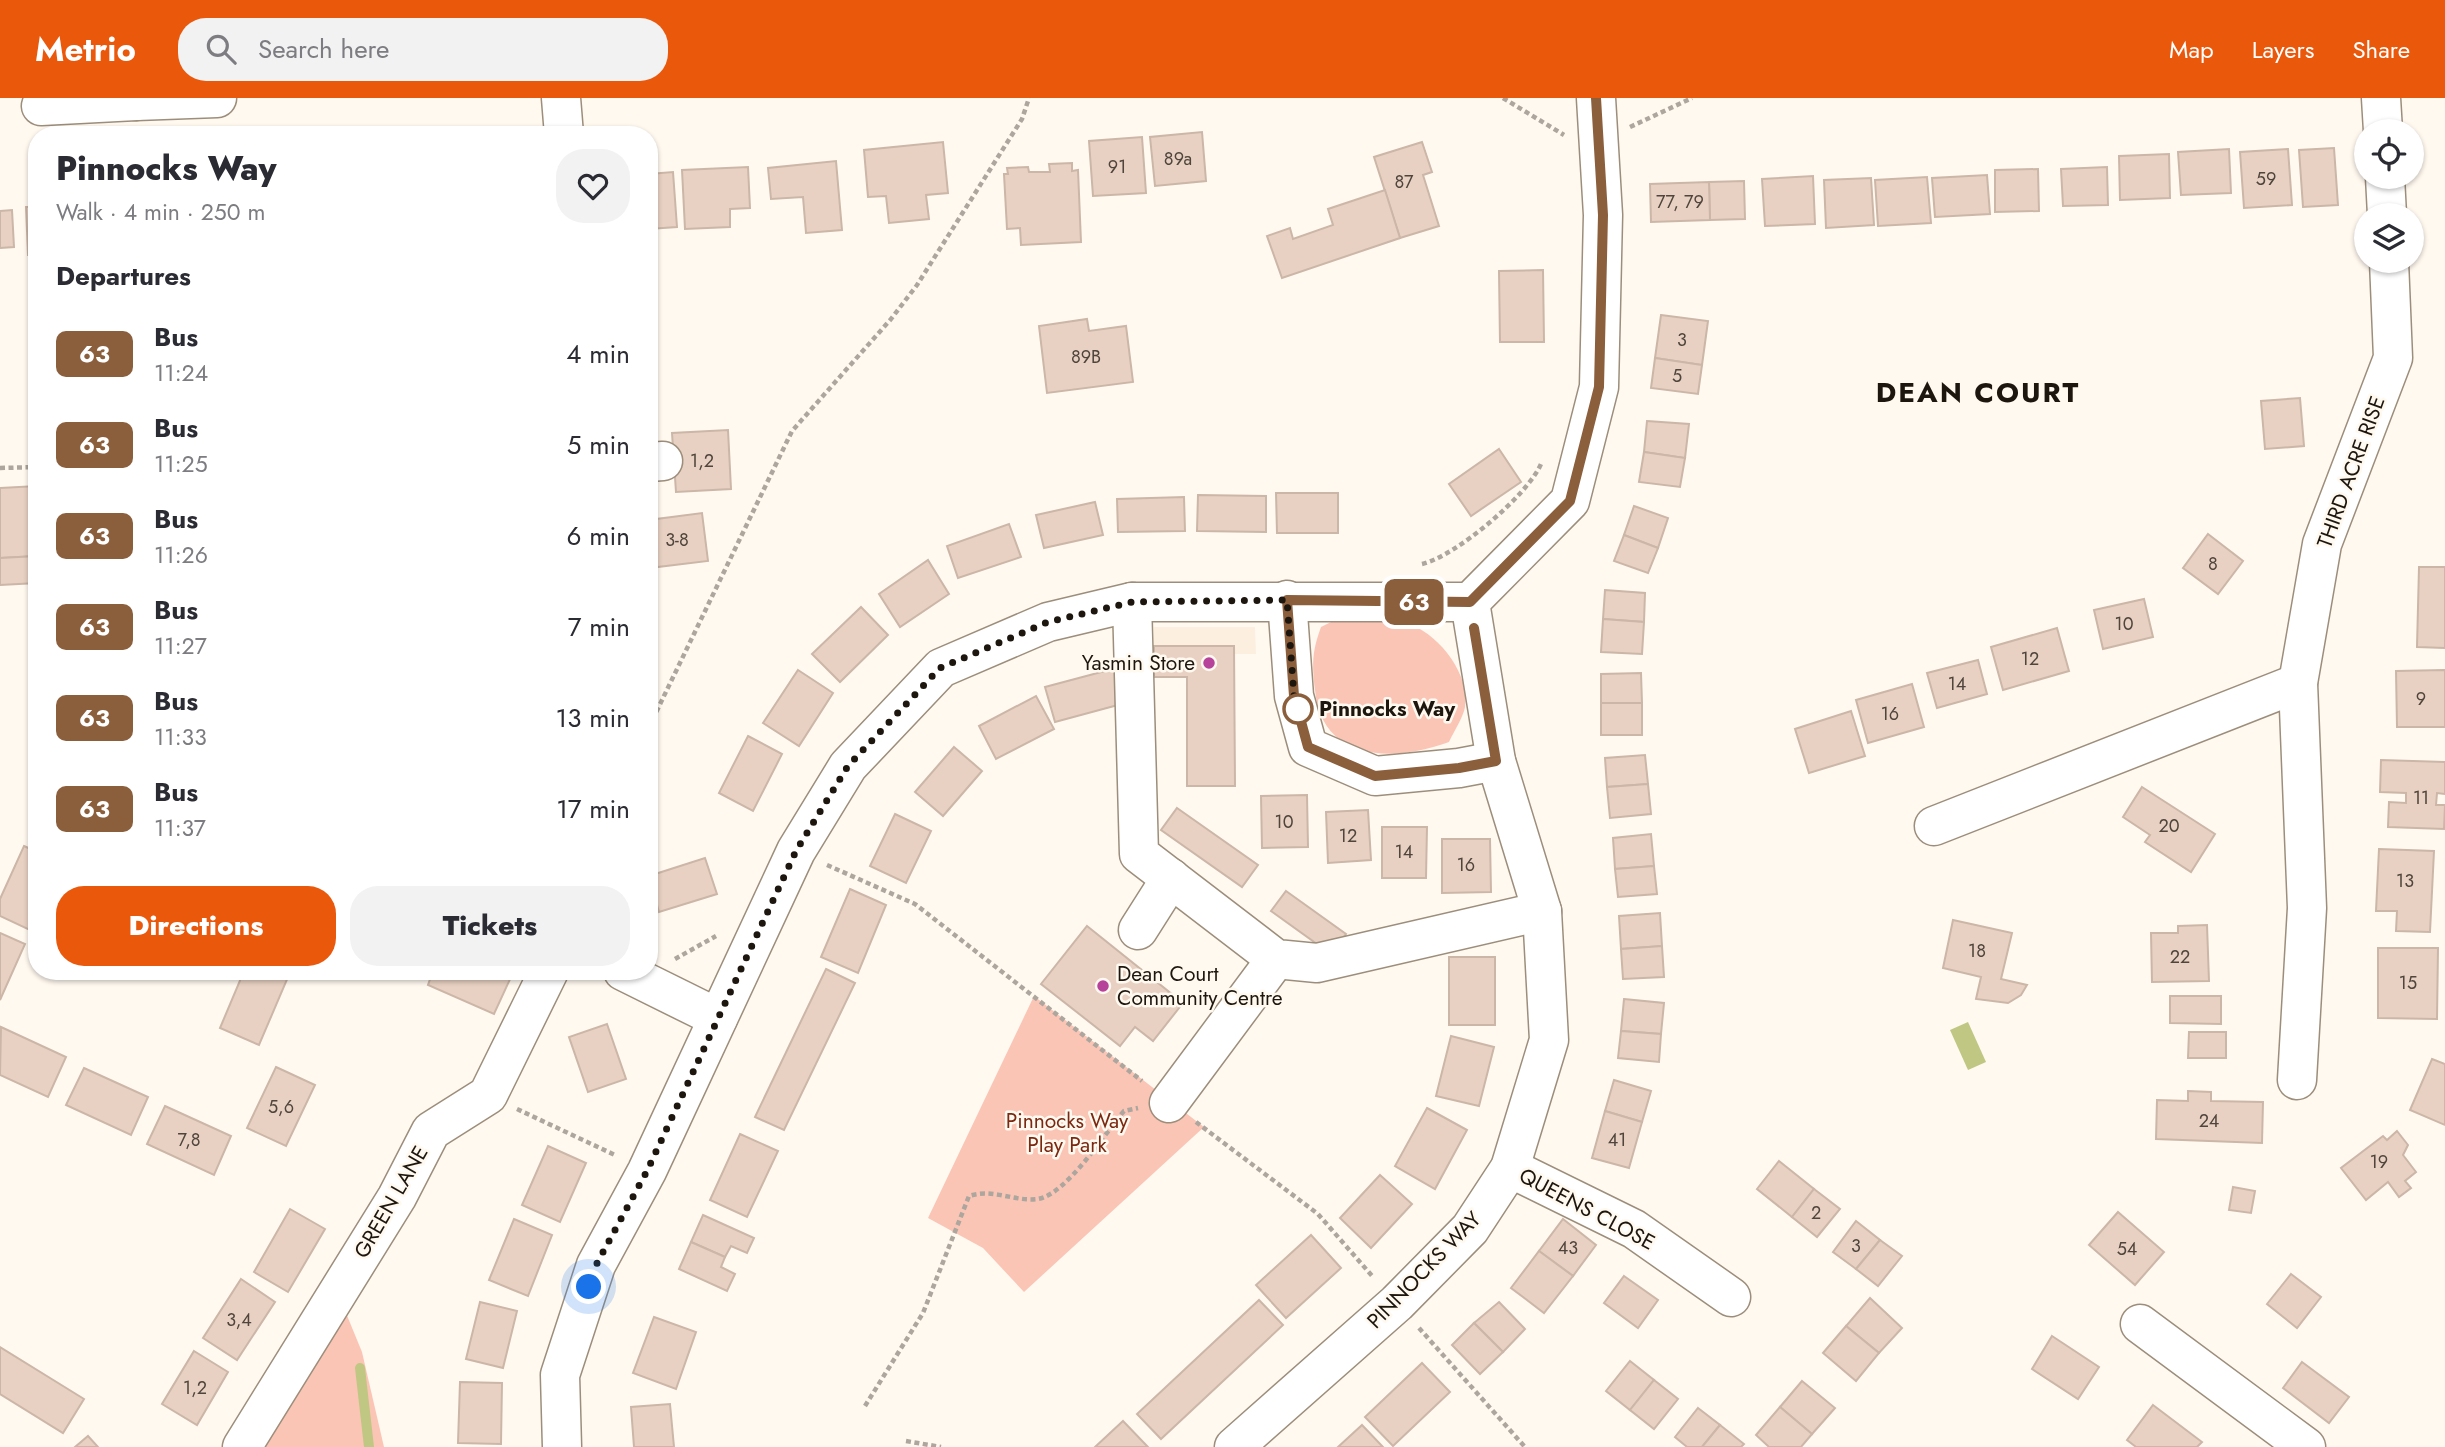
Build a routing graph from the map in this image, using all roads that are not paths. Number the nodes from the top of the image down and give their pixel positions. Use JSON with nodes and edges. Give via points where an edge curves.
{"nodes":[{"id":1,"x":217,"y":98,"type":"edge"},
{"id":2,"x":561,"y":98,"type":"edge"},
{"id":3,"x":1596,"y":98,"type":"edge"},
{"id":4,"x":2381,"y":98,"type":"edge"},
{"id":5,"x":136,"y":100,"type":"edge"},
{"id":6,"x":41,"y":106,"type":"dead end"},
{"id":7,"x":2382,"y":119,"type":"edge"},
{"id":8,"x":563,"y":126,"type":"edge"},
{"id":9,"x":2389,"y":273,"type":"edge"},
{"id":10,"x":1287,"y":600,"type":"junction"},
{"id":11,"x":1132,"y":602,"type":"junction"},
{"id":12,"x":1470,"y":602,"type":"junction"},
{"id":13,"x":2298,"y":683,"type":"junction"},
{"id":14,"x":1496,"y":761,"type":"junction"},
{"id":15,"x":1934,"y":826,"type":"dead end"},
{"id":16,"x":1171,"y":878,"type":"junction"},
{"id":17,"x":1542,"y":911,"type":"junction"},
{"id":18,"x":1138,"y":930,"type":"dead end"},
{"id":19,"x":1276,"y":959,"type":"junction"},
{"id":20,"x":545,"y":980,"type":"edge"},
{"id":21,"x":641,"y":980,"type":"edge"},
{"id":22,"x":718,"y":1018,"type":"junction"},
{"id":23,"x":2297,"y":1080,"type":"dead end"},
{"id":24,"x":1170,"y":1103,"type":"road end"},
{"id":25,"x":1510,"y":1168,"type":"junction"},
{"id":26,"x":1731,"y":1297,"type":"dead end"},
{"id":27,"x":2140,"y":1324,"type":"dead end"},
{"id":28,"x":242,"y":1447,"type":"edge"},
{"id":29,"x":562,"y":1447,"type":"edge"},
{"id":30,"x":1234,"y":1447,"type":"edge"},
{"id":31,"x":2306,"y":1447,"type":"edge"}],
"edges":[{"from":1,"to":5,"type":"street"},
{"from":2,"to":8,"type":"street"},
{"from":3,"to":12,"type":"street","via":[[1603,215],[1599,387],[1570,501]]},
{"from":4,"to":7,"type":"street"},
{"from":5,"to":6,"type":"street"},
{"from":9,"to":13,"type":"street","name":"THIRD ACRE RISE","via":[[2393,358],[2322,544]]},
{"from":10,"to":11,"type":"street"},
{"from":10,"to":12,"type":"street"},
{"from":10,"to":14,"type":"street","via":[[1294,696],[1308,747],[1375,776]]},
{"from":11,"to":16,"type":"street","via":[[1139,853]]},
{"from":11,"to":22,"type":"street","via":[[1048,622],[940,668],[848,766],[796,851]]},
{"from":12,"to":14,"type":"street","name":"PINNOCKS WAY"},
{"from":13,"to":15,"type":"street"},
{"from":13,"to":23,"type":"street","name":"THIRD ACRE RISE","via":[[2306,908]]},
{"from":14,"to":17,"type":"street","name":"PINNOCKS WAY"},
{"from":16,"to":18,"type":"street"},
{"from":16,"to":19,"type":"street"},
{"from":17,"to":19,"type":"street","via":[[1317,963]]},
{"from":17,"to":25,"type":"street","name":"PINNOCKS WAY","via":[[1549,1040]]},
{"from":19,"to":24,"type":"street"},
{"from":20,"to":28,"type":"street","name":"GREEN LANE","via":[[488,1095],[430,1132],[397,1197]]},
{"from":21,"to":22,"type":"street"},
{"from":22,"to":29,"type":"street","via":[[647,1171],[596,1265],[560,1375]]},
{"from":25,"to":26,"type":"street","name":"QUEENS CLOSE","via":[[1634,1229]]},
{"from":25,"to":30,"type":"street","name":"PINNOCKS WAY","via":[[1470,1229],[1397,1303]]},
{"from":27,"to":31,"type":"street"}]}
